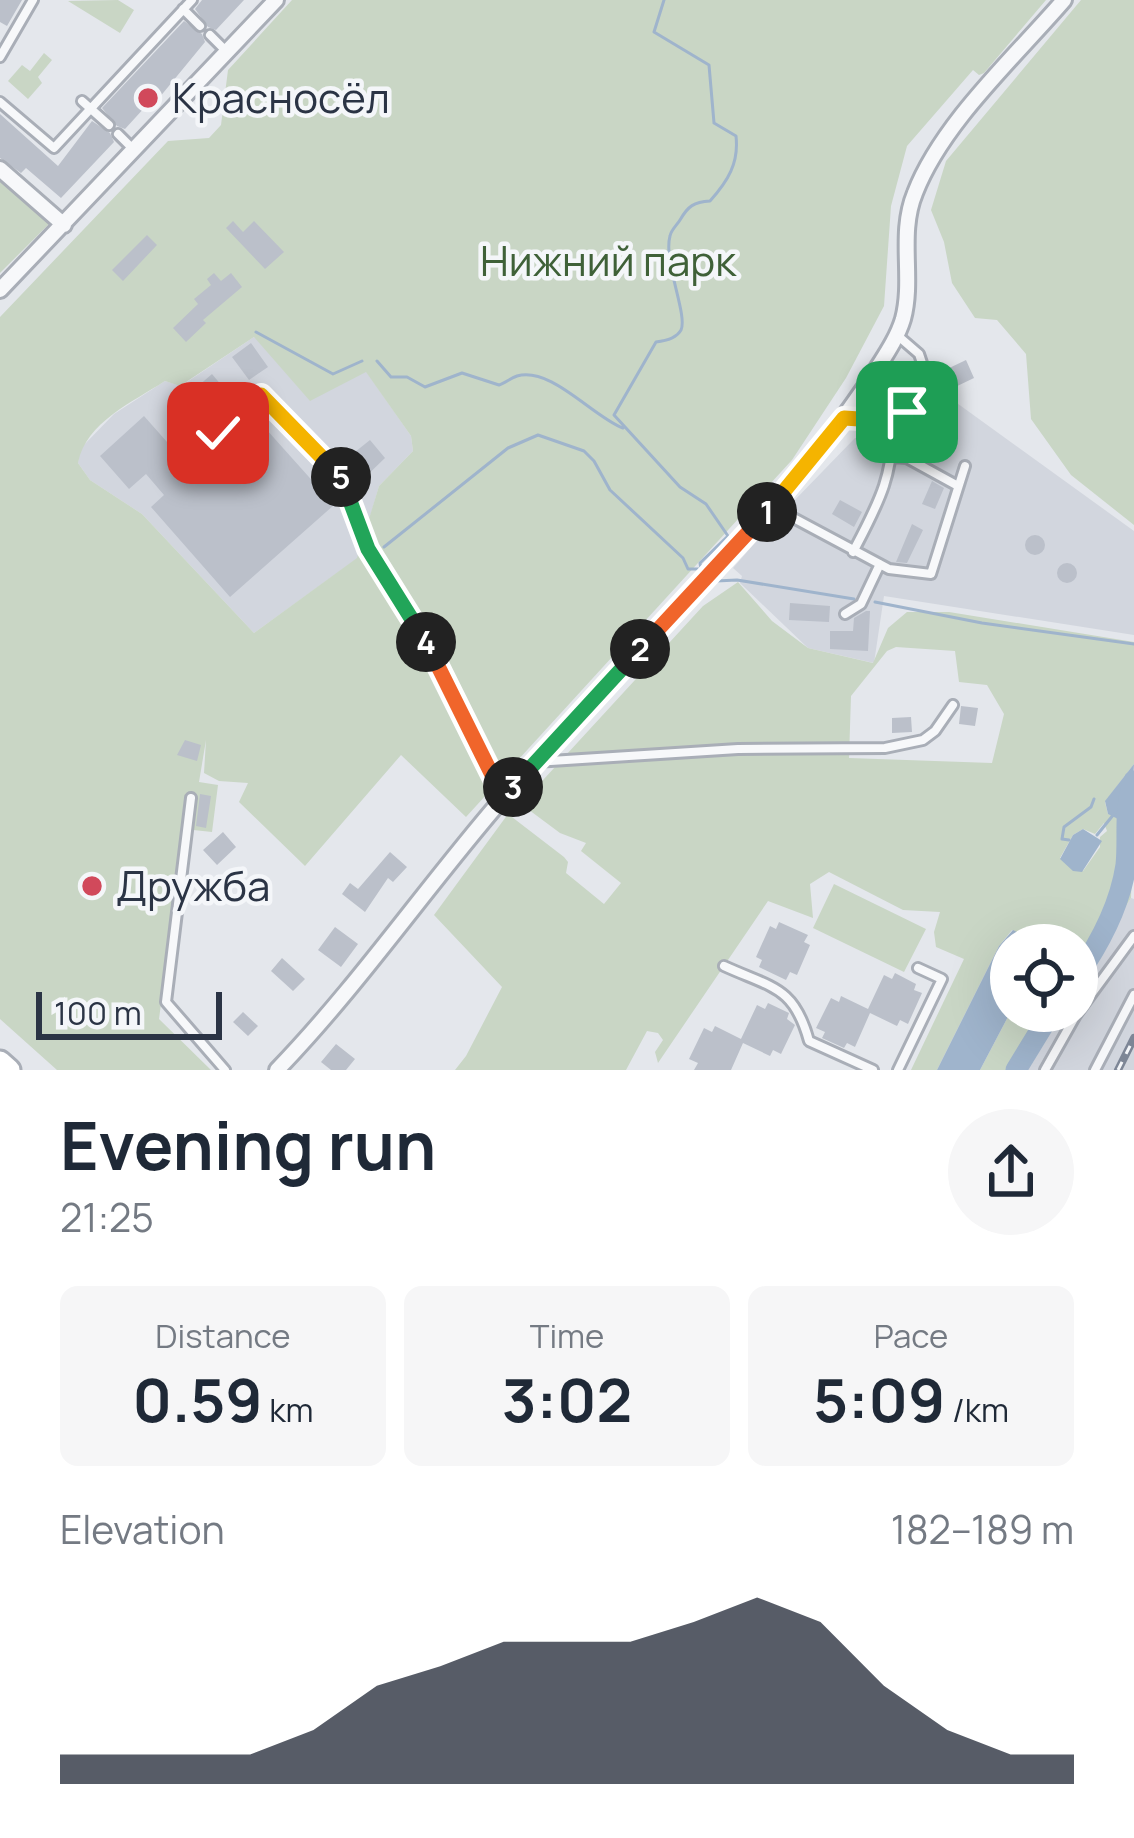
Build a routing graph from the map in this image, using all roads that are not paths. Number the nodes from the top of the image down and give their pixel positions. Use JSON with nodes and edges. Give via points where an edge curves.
{"nodes":[{"id":1,"x":34,"y":0,"type":"edge"},
{"id":2,"x":192,"y":0,"type":"edge"},
{"id":3,"x":276,"y":0,"type":"edge"},
{"id":4,"x":1064,"y":0,"type":"edge"},
{"id":5,"x":183,"y":9,"type":"junction"},
{"id":6,"x":200,"y":26,"type":"dead end"},
{"id":7,"x":0,"y":31,"type":"edge"},
{"id":8,"x":210,"y":34,"type":"dead end"},
{"id":9,"x":11,"y":38,"type":"junction"},
{"id":10,"x":227,"y":52,"type":"junction"},
{"id":11,"x":0,"y":57,"type":"edge"},
{"id":12,"x":82,"y":101,"type":"dead end"},
{"id":13,"x":0,"y":102,"type":"edge"},
{"id":14,"x":92,"y":108,"type":"junction"},
{"id":15,"x":109,"y":125,"type":"dead end"},
{"id":16,"x":118,"y":134,"type":"dead end"},
{"id":17,"x":134,"y":151,"type":"junction"},
{"id":18,"x":0,"y":169,"type":"edge"},
{"id":19,"x":64,"y":225,"type":"junction"},
{"id":20,"x":0,"y":290,"type":"edge"},
{"id":21,"x":897,"y":334,"type":"junction"},
{"id":22,"x":844,"y":418,"type":"junction"},
{"id":23,"x":890,"y":421,"type":"junction"},
{"id":24,"x":218,"y":433,"type":"dead end"},
{"id":25,"x":893,"y":457,"type":"junction"},
{"id":26,"x":964,"y":466,"type":"dead end"},
{"id":27,"x":958,"y":486,"type":"junction"},
{"id":28,"x":773,"y":507,"type":"junction"},
{"id":29,"x":853,"y":552,"type":"junction"},
{"id":30,"x":880,"y":564,"type":"junction"},
{"id":31,"x":845,"y":614,"type":"dead end"},
{"id":32,"x":953,"y":705,"type":"dead end"},
{"id":33,"x":535,"y":762,"type":"junction"},
{"id":34,"x":503,"y":797,"type":"junction"},
{"id":35,"x":191,"y":798,"type":"dead end"},
{"id":36,"x":1134,"y":936,"type":"edge"},
{"id":37,"x":724,"y":966,"type":"dead end"},
{"id":38,"x":918,"y":968,"type":"dead end"},
{"id":39,"x":1134,"y":995,"type":"edge"},
{"id":40,"x":0,"y":1062,"type":"edge"},
{"id":41,"x":9,"y":1070,"type":"edge"},
{"id":42,"x":225,"y":1070,"type":"edge"},
{"id":43,"x":277,"y":1070,"type":"edge"},
{"id":44,"x":873,"y":1070,"type":"edge"},
{"id":45,"x":898,"y":1070,"type":"edge"},
{"id":46,"x":1045,"y":1070,"type":"edge"},
{"id":47,"x":1095,"y":1070,"type":"edge"}],
"edges":[{"from":1,"to":9,"type":"lane"},
{"from":2,"to":5,"type":"lane"},
{"from":3,"to":10,"type":"street"},
{"from":4,"to":21,"type":"street","via":[[928,164],[906,231]]},
{"from":5,"to":6,"type":"lane"},
{"from":5,"to":14,"type":"lane"},
{"from":7,"to":9,"type":"lane"},
{"from":8,"to":10,"type":"lane"},
{"from":9,"to":11,"type":"lane"},
{"from":10,"to":17,"type":"street"},
{"from":12,"to":14,"type":"lane"},
{"from":13,"to":14,"type":"lane","via":[[54,148]]},
{"from":14,"to":15,"type":"lane"},
{"from":16,"to":17,"type":"lane"},
{"from":17,"to":19,"type":"street"},
{"from":18,"to":19,"type":"street"},
{"from":19,"to":20,"type":"street"},
{"from":21,"to":22,"type":"street"},
{"from":21,"to":23,"type":"lane","via":[[925,372],[907,412]]},
{"from":22,"to":23,"type":"lane"},
{"from":22,"to":28,"type":"street"},
{"from":23,"to":25,"type":"lane"},
{"from":24,"to":34,"type":"lane","via":[[261,395],[343,479],[368,549],[415,619]]},
{"from":25,"to":27,"type":"lane"},
{"from":25,"to":29,"type":"lane"},
{"from":26,"to":27,"type":"lane"},
{"from":27,"to":30,"type":"lane","via":[[931,574]]},
{"from":28,"to":29,"type":"lane"},
{"from":28,"to":33,"type":"street"},
{"from":29,"to":30,"type":"lane"},
{"from":30,"to":31,"type":"lane","via":[[861,604]]},
{"from":32,"to":33,"type":"lane","via":[[923,740],[885,748]]},
{"from":33,"to":34,"type":"street"},
{"from":34,"to":43,"type":"street"},
{"from":35,"to":42,"type":"lane","via":[[166,1002]]},
{"from":36,"to":46,"type":"lane"},
{"from":37,"to":44,"type":"lane","via":[[790,996],[809,1041]]},
{"from":38,"to":45,"type":"lane","via":[[942,979]]},
{"from":39,"to":47,"type":"lane"},
{"from":40,"to":41,"type":"main road"}]}
